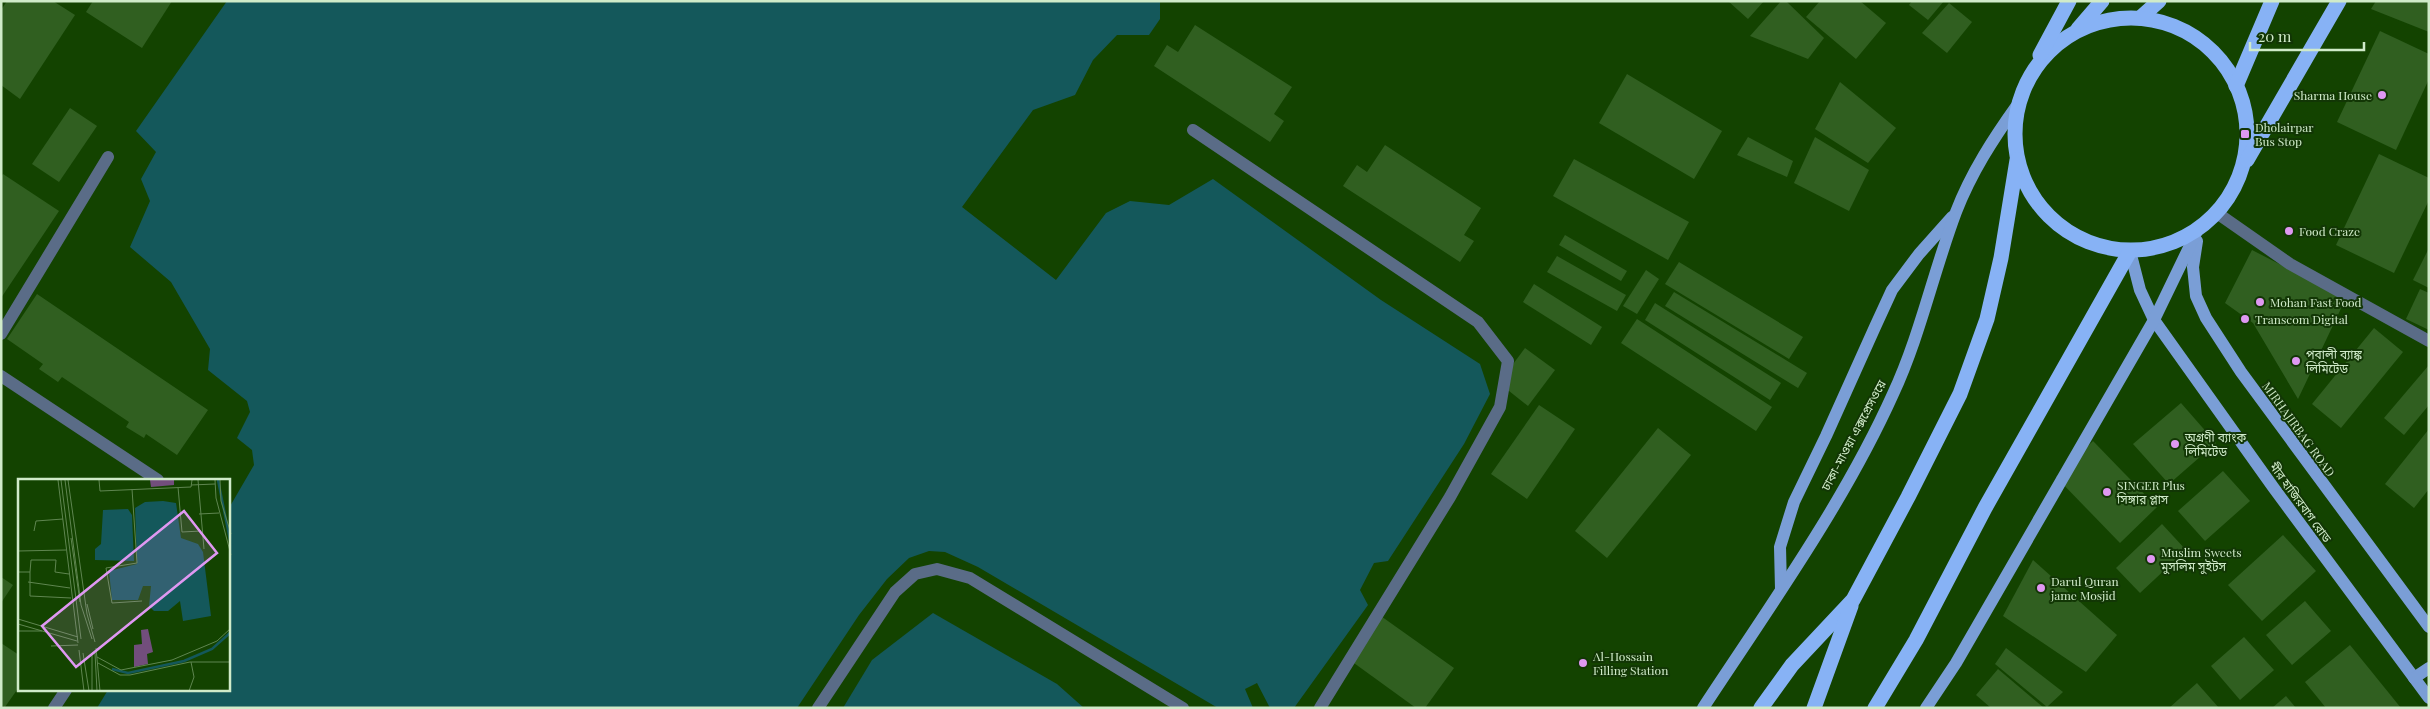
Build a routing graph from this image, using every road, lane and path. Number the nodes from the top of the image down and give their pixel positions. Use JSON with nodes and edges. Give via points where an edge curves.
{"nodes":[{"id":1,"x":2069,"y":1,"type":"edge"},
{"id":2,"x":2102,"y":1,"type":"edge"},
{"id":3,"x":2159,"y":1,"type":"edge"},
{"id":4,"x":2272,"y":1,"type":"edge"},
{"id":5,"x":2340,"y":1,"type":"edge"},
{"id":6,"x":2140,"y":18,"type":"junction"},
{"id":7,"x":2077,"y":30,"type":"junction"},
{"id":8,"x":2030,"y":74,"type":"junction"},
{"id":9,"x":2236,"y":86,"type":"junction"},
{"id":10,"x":2018,"y":104,"type":"junction"},
{"id":11,"x":1193,"y":130,"type":"dead end"},
{"id":12,"x":108,"y":158,"type":"dead end"},
{"id":13,"x":2017,"y":160,"type":"junction"},
{"id":14,"x":2240,"y":174,"type":"junction"},
{"id":15,"x":1956,"y":213,"type":"junction"},
{"id":16,"x":2217,"y":213,"type":"junction"},
{"id":17,"x":2198,"y":229,"type":"junction"},
{"id":18,"x":2130,"y":251,"type":"junction"},
{"id":19,"x":2154,"y":320,"type":"junction"},
{"id":20,"x":1,"y":334,"type":"edge"},
{"id":21,"x":2429,"y":341,"type":"edge"},
{"id":22,"x":1,"y":376,"type":"edge"},
{"id":23,"x":156,"y":479,"type":"edge"},
{"id":24,"x":1780,"y":589,"type":"junction"},
{"id":25,"x":1853,"y":600,"type":"junction"},
{"id":26,"x":2429,"y":627,"type":"edge"},
{"id":27,"x":2429,"y":668,"type":"edge"},
{"id":28,"x":2414,"y":678,"type":"junction"},
{"id":29,"x":65,"y":692,"type":"edge"},
{"id":30,"x":2429,"y":698,"type":"edge"},
{"id":31,"x":54,"y":708,"type":"edge"},
{"id":32,"x":818,"y":708,"type":"edge"},
{"id":33,"x":1183,"y":708,"type":"edge"},
{"id":34,"x":1320,"y":708,"type":"edge"},
{"id":35,"x":1703,"y":708,"type":"edge"},
{"id":36,"x":1762,"y":708,"type":"edge"},
{"id":37,"x":1814,"y":708,"type":"edge"},
{"id":38,"x":1875,"y":708,"type":"edge"},
{"id":39,"x":1926,"y":708,"type":"edge"}],
"edges":[{"from":1,"to":8,"type":"highway"},
{"from":2,"to":7,"type":"highway"},
{"from":3,"to":6,"type":"highway"},
{"from":4,"to":9,"type":"highway"},
{"from":5,"to":14,"type":"highway"},
{"from":6,"to":7,"type":"highway","name":"ঢাকা-মাওয়া এক্সপ্রেসওয়ে","via":[[2108,20]]},
{"from":6,"to":9,"type":"highway","name":"ঢাকা-মাওয়া এক্সপ্রেসওয়ে","via":[[2166,23],[2189,34],[2210,50],[2227,69]]},
{"from":7,"to":8,"type":"highway","name":"ঢাকা-মাওয়া এক্সপ্রেসওয়ে","via":[[2050,49]]},
{"from":8,"to":10,"type":"highway","name":"ঢাকা-মাওয়া এক্সপ্রেসওয়ে"},
{"from":9,"to":14,"type":"highway","name":"ঢাকা-মাওয়া এক্সপ্রেসওয়ে","via":[[2243,104],[2247,142]]},
{"from":10,"to":13,"type":"highway","name":"ঢাকা-মাওয়া এক্সপ্রেসওয়ে","via":[[2014,132]]},
{"from":10,"to":15,"type":"main road","name":"ঢাকা-মাওয়া এক্সপ্রেসওয়ে","via":[[1988,146]]},
{"from":11,"to":34,"type":"street","via":[[1478,322],[1508,361],[1500,407],[1450,497]]},
{"from":12,"to":20,"type":"street"},
{"from":13,"to":18,"type":"highway","name":"ঢাকা-মাওয়া এক্সপ্রেসওয়ে","via":[[2032,196],[2046,215],[2064,230],[2107,248]]},
{"from":13,"to":25,"type":"highway","via":[[1987,320],[1960,394]]},
{"from":14,"to":16,"type":"highway","name":"ঢাকা-মাওয়া এক্সপ্রেসওয়ে"},
{"from":15,"to":24,"type":"main road","name":"ঢাকা-মাওয়া এক্সপ্রেসওয়ে","via":[[1923,318],[1893,394],[1860,459]]},
{"from":15,"to":24,"type":"main road","via":[[1918,254],[1892,290],[1794,502],[1780,548]]},
{"from":16,"to":17,"type":"highway","name":"ঢাকা-মাওয়া এক্সপ্রেসওয়ে"},
{"from":16,"to":21,"type":"street","via":[[2290,264]]},
{"from":17,"to":18,"type":"highway","name":"ঢাকা-মাওয়া এক্সপ্রেসওয়ে","via":[[2165,246]]},
{"from":17,"to":19,"type":"main road"},
{"from":17,"to":26,"type":"main road","name":"MIRHAJIRBAG ROAD","via":[[2193,267],[2196,296],[2206,318],[2241,372]]},
{"from":18,"to":19,"type":"main road","name":"মীর হাজিরবাগ রোড","via":[[2140,290]]},
{"from":18,"to":38,"type":"highway","via":[[1985,508],[1916,640]]},
{"from":19,"to":28,"type":"main road","name":"মীর হাজিরবাগ রোড"},
{"from":19,"to":39,"type":"main road","via":[[1956,663]]},
{"from":22,"to":23,"type":"street"},
{"from":24,"to":35,"type":"main road","name":"ঢাকা-মাওয়া এক্সপ্রেসওয়ে"},
{"from":25,"to":36,"type":"highway","via":[[1792,665]]},
{"from":25,"to":37,"type":"highway"},
{"from":27,"to":28,"type":"main road"},
{"from":28,"to":30,"type":"main road","name":"মীর হাজিরবাগ রোড"},
{"from":29,"to":31,"type":"street"},
{"from":32,"to":33,"type":"street","via":[[895,592],[915,574],[936,569],[970,578]]}]}
